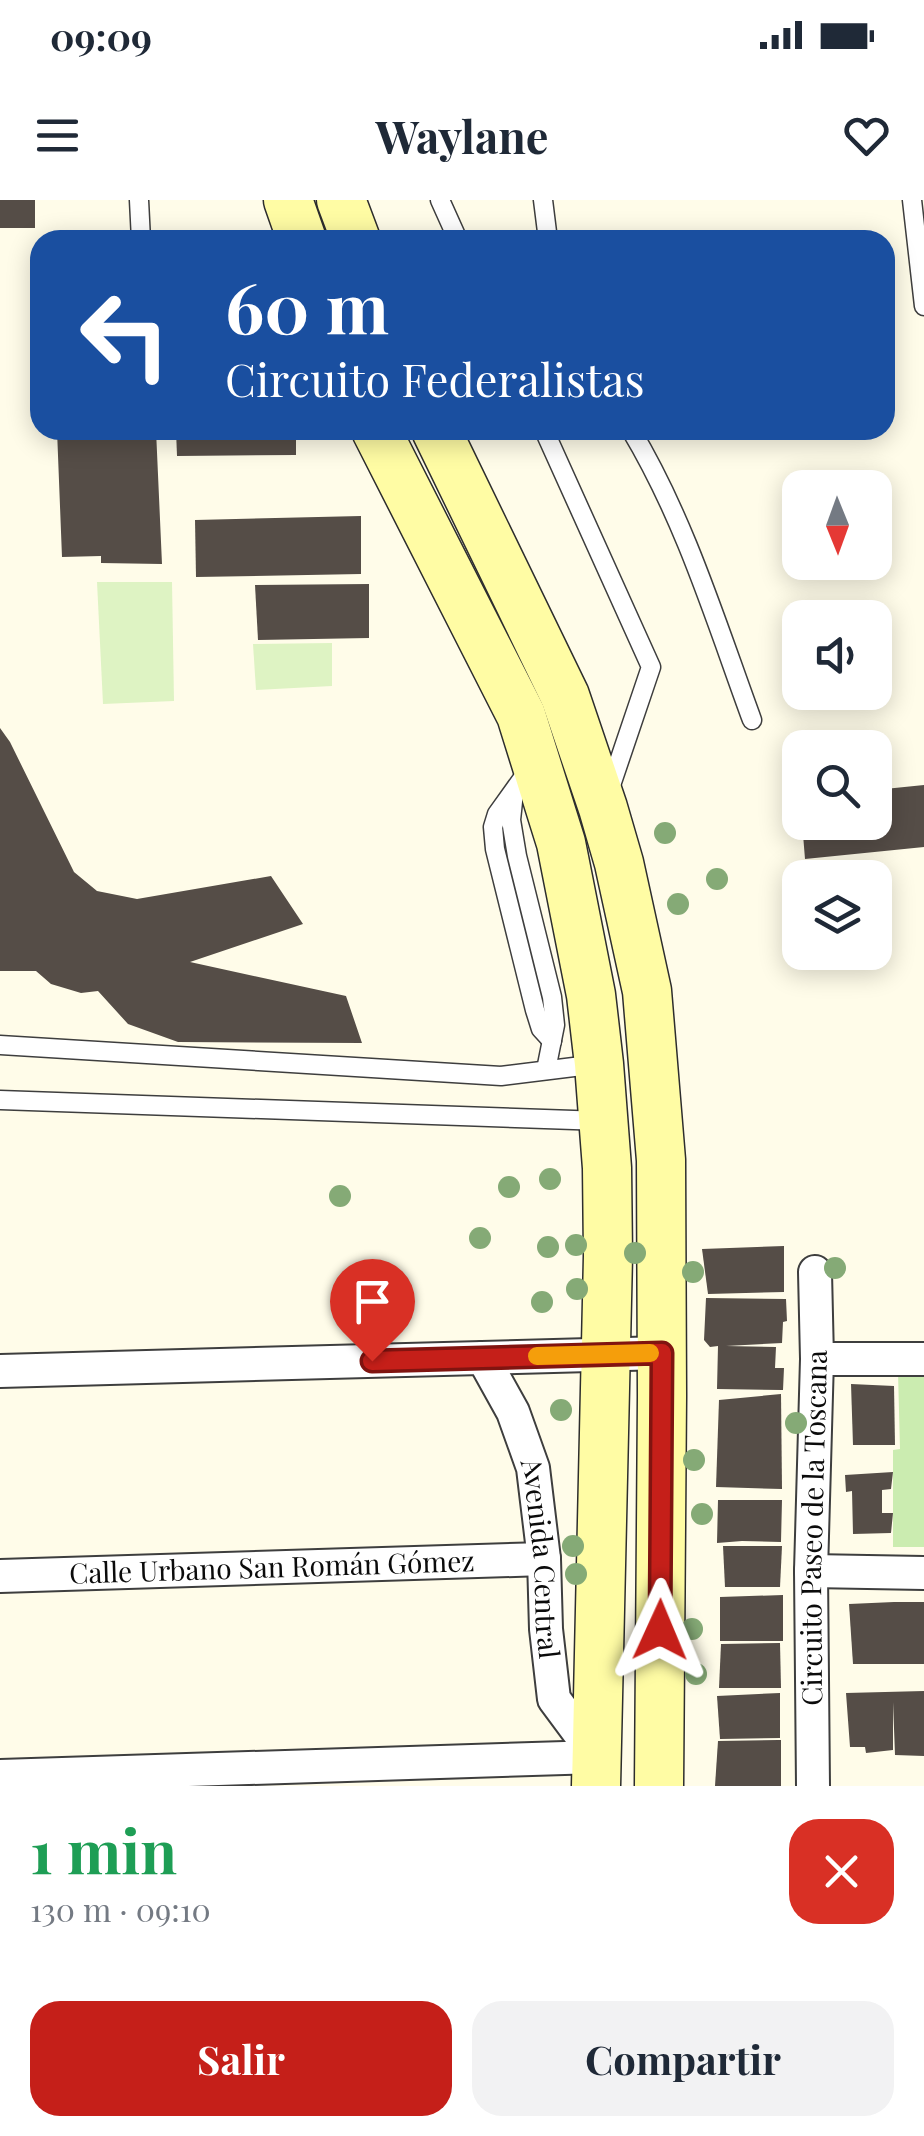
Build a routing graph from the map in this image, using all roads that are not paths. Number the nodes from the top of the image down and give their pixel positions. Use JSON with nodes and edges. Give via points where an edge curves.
{"nodes":[{"id":1,"x":139,"y":200,"type":"edge"},
{"id":2,"x":288,"y":200,"type":"edge"},
{"id":3,"x":342,"y":200,"type":"edge"},
{"id":4,"x":440,"y":200,"type":"edge"},
{"id":5,"x":543,"y":200,"type":"edge"},
{"id":6,"x":912,"y":200,"type":"edge"},
{"id":7,"x":140,"y":230,"type":"edge"},
{"id":8,"x":298,"y":230,"type":"edge"},
{"id":9,"x":352,"y":230,"type":"edge"},
{"id":10,"x":454,"y":230,"type":"edge"},
{"id":11,"x":547,"y":230,"type":"edge"},
{"id":12,"x":924,"y":306,"type":"edge"},
{"id":13,"x":381,"y":440,"type":"edge"},
{"id":14,"x":441,"y":440,"type":"edge"},
{"id":15,"x":548,"y":440,"type":"edge"},
{"id":16,"x":638,"y":440,"type":"edge"},
{"id":17,"x":752,"y":720,"type":"dead end"},
{"id":18,"x":524,"y":776,"type":"junction"},
{"id":19,"x":603,"y":808,"type":"junction"},
{"id":20,"x":0,"y":1045,"type":"edge"},
{"id":21,"x":599,"y":1064,"type":"junction"},
{"id":22,"x":546,"y":1070,"type":"junction"},
{"id":23,"x":0,"y":1100,"type":"edge"},
{"id":24,"x":604,"y":1121,"type":"junction"},
{"id":25,"x":815,"y":1272,"type":"dead end"},
{"id":26,"x":662,"y":1353,"type":"junction"},
{"id":27,"x":606,"y":1355,"type":"junction"},
{"id":28,"x":483,"y":1358,"type":"junction"},
{"id":29,"x":817,"y":1359,"type":"junction"},
{"id":30,"x":924,"y":1359,"type":"edge"},
{"id":31,"x":0,"y":1372,"type":"edge"},
{"id":32,"x":544,"y":1559,"type":"junction"},
{"id":33,"x":811,"y":1571,"type":"junction"},
{"id":34,"x":924,"y":1572,"type":"edge"},
{"id":35,"x":0,"y":1576,"type":"edge"},
{"id":36,"x":596,"y":1771,"type":"edge"},
{"id":37,"x":0,"y":1776,"type":"edge"},
{"id":38,"x":659,"y":1786,"type":"edge"},
{"id":39,"x":814,"y":1786,"type":"edge"}],
"edges":[{"from":1,"to":7,"type":"lane"},
{"from":2,"to":8,"type":"main road"},
{"from":3,"to":9,"type":"main road"},
{"from":4,"to":10,"type":"lane"},
{"from":5,"to":11,"type":"lane"},
{"from":6,"to":12,"type":"lane"},
{"from":13,"to":18,"type":"main road","via":[[521,715]]},
{"from":14,"to":19,"type":"main road","via":[[565,696]]},
{"from":15,"to":19,"type":"lane","via":[[650,667]]},
{"from":16,"to":17,"type":"lane","via":[[688,544]]},
{"from":18,"to":21,"type":"main road","via":[[560,842]]},
{"from":18,"to":22,"type":"lane","via":[[497,814],[494,850],[535,1010],[552,1041]]},
{"from":19,"to":26,"type":"main road","via":[[647,991],[662,1160]]},
{"from":20,"to":22,"type":"lane","via":[[501,1076]]},
{"from":21,"to":22,"type":"lane"},
{"from":21,"to":24,"type":"main road"},
{"from":23,"to":24,"type":"lane"},
{"from":24,"to":27,"type":"main road"},
{"from":25,"to":29,"type":"street","name":"Circuito Paseo de la Toscana"},
{"from":26,"to":27,"type":"street"},
{"from":26,"to":38,"type":"main road"},
{"from":27,"to":28,"type":"street"},
{"from":27,"to":36,"type":"main road"},
{"from":28,"to":31,"type":"street"},
{"from":28,"to":32,"type":"street","name":"Avenida Central","via":[[533,1468]]},
{"from":29,"to":30,"type":"street"},
{"from":29,"to":33,"type":"street","name":"Circuito Paseo de la Toscana"},
{"from":32,"to":35,"type":"street","name":"Calle Urbano San Román Gómez"},
{"from":32,"to":36,"type":"street","name":"Avenida Central","via":[[554,1700]]},
{"from":33,"to":34,"type":"street"},
{"from":33,"to":39,"type":"street","name":"Circuito Paseo de la Toscana"},
{"from":36,"to":37,"type":"street"}]}
